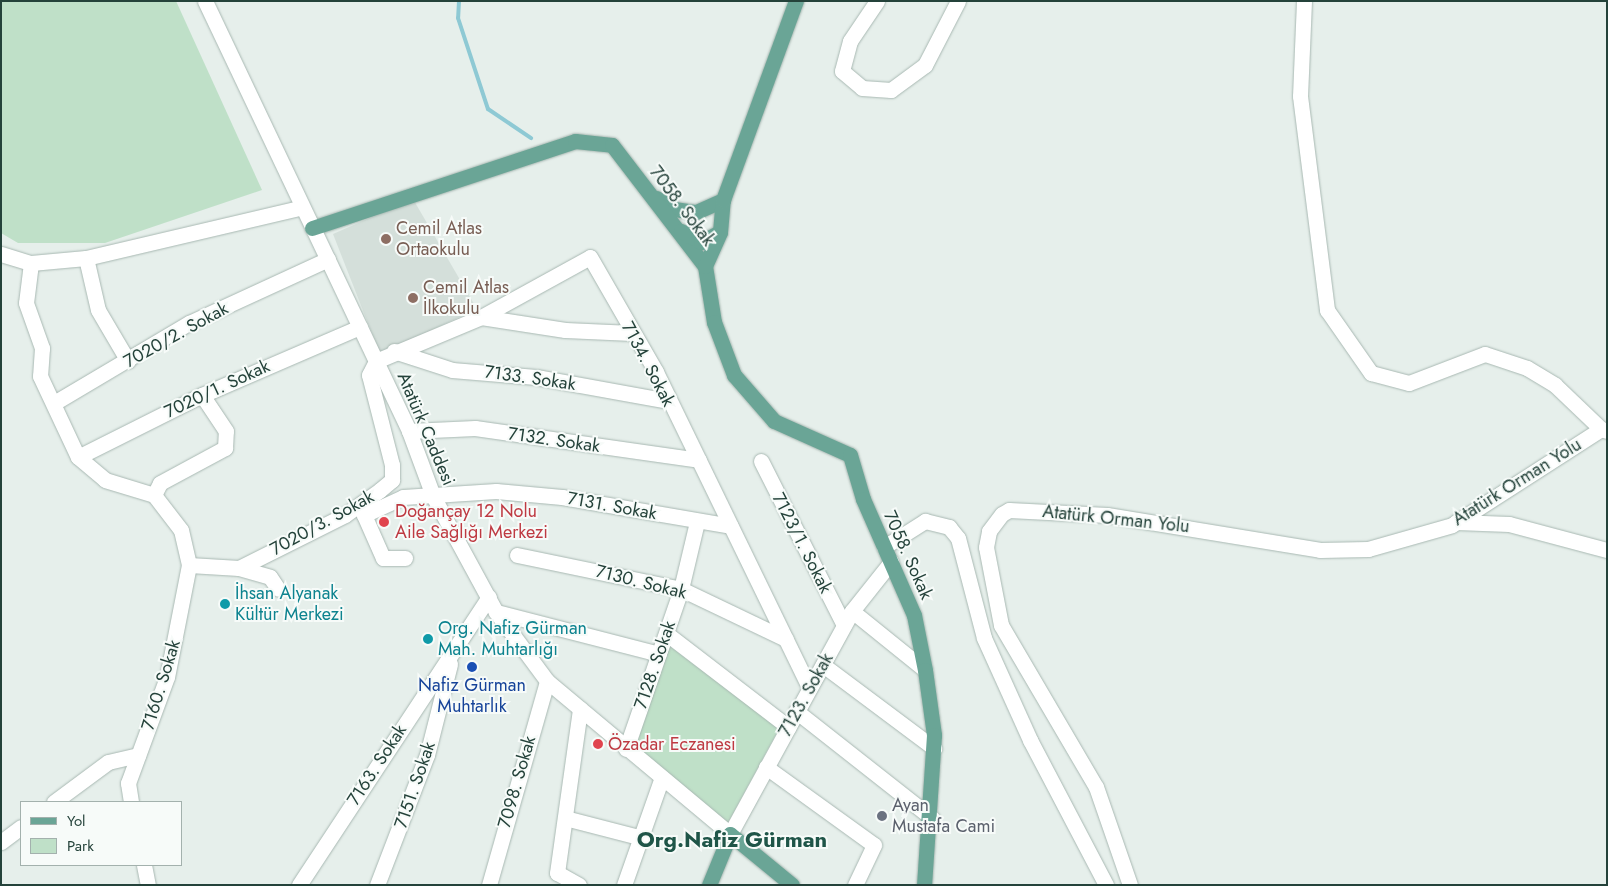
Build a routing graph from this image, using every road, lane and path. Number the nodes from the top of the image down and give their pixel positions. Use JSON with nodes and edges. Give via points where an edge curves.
{"nodes":[{"id":1,"x":205,"y":1,"type":"edge"},
{"id":2,"x":796,"y":1,"type":"edge"},
{"id":3,"x":877,"y":1,"type":"edge"},
{"id":4,"x":958,"y":1,"type":"edge"},
{"id":5,"x":1304,"y":1,"type":"edge"},
{"id":6,"x":647,"y":191,"type":"junction"},
{"id":7,"x":723,"y":200,"type":"junction"},
{"id":8,"x":300,"y":208,"type":"junction"},
{"id":9,"x":670,"y":223,"type":"junction"},
{"id":10,"x":312,"y":228,"type":"junction"},
{"id":11,"x":720,"y":232,"type":"junction"},
{"id":12,"x":1,"y":254,"type":"edge"},
{"id":13,"x":86,"y":258,"type":"junction"},
{"id":14,"x":328,"y":260,"type":"junction"},
{"id":15,"x":31,"y":263,"type":"junction"},
{"id":16,"x":705,"y":266,"type":"junction"},
{"id":17,"x":481,"y":317,"type":"junction"},
{"id":18,"x":360,"y":326,"type":"junction"},
{"id":19,"x":632,"y":333,"type":"junction"},
{"id":20,"x":394,"y":351,"type":"junction"},
{"id":21,"x":128,"y":361,"type":"junction"},
{"id":22,"x":376,"y":361,"type":"junction"},
{"id":23,"x":202,"y":395,"type":"junction"},
{"id":24,"x":668,"y":401,"type":"junction"},
{"id":25,"x":54,"y":403,"type":"junction"},
{"id":26,"x":1604,"y":430,"type":"edge"},
{"id":27,"x":409,"y":431,"type":"junction"},
{"id":28,"x":78,"y":456,"type":"junction"},
{"id":29,"x":699,"y":460,"type":"junction"},
{"id":30,"x":761,"y":461,"type":"dead end"},
{"id":31,"x":154,"y":495,"type":"junction"},
{"id":32,"x":433,"y":496,"type":"junction"},
{"id":33,"x":696,"y":522,"type":"junction"},
{"id":34,"x":1456,"y":522,"type":"junction"},
{"id":35,"x":731,"y":526,"type":"junction"},
{"id":36,"x":884,"y":547,"type":"junction"},
{"id":37,"x":1607,"y":550,"type":"edge"},
{"id":38,"x":517,"y":555,"type":"dead end"},
{"id":39,"x":405,"y":558,"type":"dead end"},
{"id":40,"x":891,"y":562,"type":"junction"},
{"id":41,"x":189,"y":565,"type":"junction"},
{"id":42,"x":239,"y":568,"type":"junction"},
{"id":43,"x":278,"y":589,"type":"dead end"},
{"id":44,"x":681,"y":589,"type":"junction"},
{"id":45,"x":489,"y":597,"type":"junction"},
{"id":46,"x":852,"y":611,"type":"junction"},
{"id":47,"x":496,"y":612,"type":"junction"},
{"id":48,"x":844,"y":625,"type":"junction"},
{"id":49,"x":667,"y":634,"type":"junction"},
{"id":50,"x":786,"y":639,"type":"junction"},
{"id":51,"x":453,"y":653,"type":"junction"},
{"id":52,"x":659,"y":654,"type":"junction"},
{"id":53,"x":823,"y":665,"type":"junction"},
{"id":54,"x":925,"y":670,"type":"junction"},
{"id":55,"x":547,"y":681,"type":"junction"},
{"id":56,"x":809,"y":687,"type":"junction"},
{"id":57,"x":580,"y":709,"type":"junction"},
{"id":58,"x":796,"y":711,"type":"junction"},
{"id":59,"x":788,"y":727,"type":"junction"},
{"id":60,"x":934,"y":748,"type":"junction"},
{"id":61,"x":626,"y":749,"type":"junction"},
{"id":62,"x":138,"y":755,"type":"junction"},
{"id":63,"x":766,"y":767,"type":"junction"},
{"id":64,"x":662,"y":777,"type":"junction"},
{"id":65,"x":55,"y":801,"type":"edge"},
{"id":66,"x":131,"y":801,"type":"edge"},
{"id":67,"x":565,"y":818,"type":"junction"},
{"id":68,"x":932,"y":818,"type":"junction"},
{"id":69,"x":20,"y":828,"type":"edge"},
{"id":70,"x":730,"y":834,"type":"junction"},
{"id":71,"x":639,"y":837,"type":"junction"},
{"id":72,"x":1,"y":842,"type":"edge"},
{"id":73,"x":144,"y":866,"type":"edge"},
{"id":74,"x":148,"y":885,"type":"edge"},
{"id":75,"x":299,"y":885,"type":"edge"},
{"id":76,"x":377,"y":885,"type":"edge"},
{"id":77,"x":489,"y":885,"type":"edge"},
{"id":78,"x":579,"y":885,"type":"edge"},
{"id":79,"x":624,"y":885,"type":"edge"},
{"id":80,"x":709,"y":885,"type":"edge"},
{"id":81,"x":792,"y":885,"type":"edge"},
{"id":82,"x":855,"y":885,"type":"edge"},
{"id":83,"x":924,"y":885,"type":"edge"},
{"id":84,"x":1106,"y":885,"type":"edge"},
{"id":85,"x":1130,"y":885,"type":"edge"}],
"edges":[{"from":1,"to":8,"type":"street","name":"Atatürk Caddesi"},
{"from":2,"to":7,"type":"main road"},
{"from":3,"to":4,"type":"street","via":[[850,40],[842,71],[862,88],[891,90],[924,65]]},
{"from":5,"to":26,"type":"street","via":[[1300,96],[1328,310],[1371,373],[1409,383],[1485,354],[1527,368],[1555,385]]},
{"from":6,"to":7,"type":"main road","via":[[685,211],[711,208]]},
{"from":6,"to":9,"type":"main road","name":"7058. Sokak"},
{"from":6,"to":10,"type":"main road","name":"7058. Sokak","via":[[612,145],[575,141]]},
{"from":7,"to":11,"type":"main road"},
{"from":8,"to":10,"type":"street","name":"Atatürk Caddesi"},
{"from":8,"to":13,"type":"street"},
{"from":9,"to":11,"type":"main road","via":[[701,242]]},
{"from":9,"to":16,"type":"main road","name":"7058. Sokak"},
{"from":10,"to":14,"type":"street","name":"Atatürk Caddesi"},
{"from":11,"to":16,"type":"main road"},
{"from":12,"to":15,"type":"street"},
{"from":13,"to":15,"type":"street"},
{"from":13,"to":21,"type":"street","via":[[98,310]]},
{"from":14,"to":18,"type":"street","name":"Atatürk Caddesi"},
{"from":14,"to":21,"type":"street","name":"7020/2. Sokak","via":[[189,323]]},
{"from":15,"to":25,"type":"street","via":[[26,303],[42,348],[40,376]]},
{"from":16,"to":36,"type":"main road","name":"7058. Sokak","via":[[714,322],[734,375],[774,421],[850,455],[863,499]]},
{"from":17,"to":19,"type":"street","via":[[565,330]]},
{"from":17,"to":19,"type":"street","name":"7134. Sokak","via":[[590,256]]},
{"from":17,"to":20,"type":"street","name":"7134. Sokak"},
{"from":18,"to":22,"type":"street","name":"Atatürk Caddesi"},
{"from":18,"to":23,"type":"street","name":"7020/1. Sokak"},
{"from":19,"to":24,"type":"street","name":"7134. Sokak"},
{"from":20,"to":22,"type":"street","name":"7134. Sokak"},
{"from":20,"to":24,"type":"street","name":"7133. Sokak","via":[[452,370],[536,377]]},
{"from":21,"to":25,"type":"street","name":"7020/2. Sokak"},
{"from":22,"to":27,"type":"street","name":"Atatürk Caddesi"},
{"from":22,"to":42,"type":"street","name":"7020/3. Sokak","via":[[369,375],[392,480],[345,515]]},
{"from":23,"to":28,"type":"street","name":"7020/1. Sokak"},
{"from":23,"to":31,"type":"street","via":[[226,431],[225,448],[160,483]]},
{"from":24,"to":29,"type":"street","name":"7134. Sokak"},
{"from":25,"to":28,"type":"street"},
{"from":26,"to":34,"type":"street","name":"Atatürk Orman Yolu"},
{"from":27,"to":29,"type":"street","name":"7132. Sokak","via":[[475,428]]},
{"from":27,"to":32,"type":"street","name":"Atatürk Caddesi"},
{"from":28,"to":31,"type":"street","via":[[106,480]]},
{"from":29,"to":35,"type":"street","name":"7134. Sokak"},
{"from":30,"to":48,"type":"street","name":"7123/1. Sokak"},
{"from":31,"to":41,"type":"street","via":[[181,530]]},
{"from":32,"to":33,"type":"street","name":"7131. Sokak","via":[[496,491],[562,497]]},
{"from":32,"to":39,"type":"street","name":"7131. Sokak","via":[[403,497],[364,515],[383,558]]},
{"from":32,"to":45,"type":"street","name":"Atatürk Caddesi"},
{"from":33,"to":35,"type":"street","name":"7131. Sokak"},
{"from":33,"to":44,"type":"street","name":"7128. Sokak"},
{"from":34,"to":37,"type":"street","via":[[1509,524]]},
{"from":34,"to":85,"type":"street","name":"Atatürk Orman Yolu","via":[[1368,549],[1320,550],[1107,515],[1009,510],[996,520],[986,547],[1000,625],[1096,787]]},
{"from":35,"to":50,"type":"street","name":"7134. Sokak"},
{"from":36,"to":40,"type":"main road","name":"7058. Sokak"},
{"from":36,"to":84,"type":"street","via":[[925,521],[949,527],[958,538],[984,638],[1030,740]]},
{"from":38,"to":44,"type":"street","name":"7130. Sokak"},
{"from":40,"to":46,"type":"street","name":"7123. Sokak"},
{"from":40,"to":54,"type":"main road","name":"7058. Sokak","via":[[914,615]]},
{"from":41,"to":42,"type":"street","name":"7020/3. Sokak"},
{"from":41,"to":62,"type":"street","name":"7160. Sokak","via":[[167,677]]},
{"from":42,"to":43,"type":"street","via":[[270,577]]},
{"from":44,"to":49,"type":"street","name":"7128. Sokak"},
{"from":44,"to":50,"type":"street","name":"7130. Sokak"},
{"from":45,"to":47,"type":"street","name":"Atatürk Caddesi"},
{"from":45,"to":51,"type":"street","name":"7163. Sokak"},
{"from":46,"to":48,"type":"street","name":"7123. Sokak"},
{"from":46,"to":54,"type":"street"},
{"from":47,"to":52,"type":"street"},
{"from":47,"to":55,"type":"street","name":"Atatürk Caddesi"},
{"from":48,"to":53,"type":"street","name":"7123. Sokak"},
{"from":49,"to":52,"type":"street","name":"7128. Sokak"},
{"from":49,"to":59,"type":"street"},
{"from":50,"to":56,"type":"street","name":"7134. Sokak"},
{"from":51,"to":75,"type":"street","name":"7163. Sokak"},
{"from":51,"to":76,"type":"street","name":"7151. Sokak","via":[[427,755]]},
{"from":52,"to":61,"type":"street","name":"7128. Sokak"},
{"from":53,"to":56,"type":"street","name":"7123. Sokak"},
{"from":53,"to":60,"type":"street"},
{"from":54,"to":60,"type":"main road","name":"7058. Sokak"},
{"from":55,"to":57,"type":"street","name":"Atatürk Caddesi"},
{"from":55,"to":77,"type":"street","name":"7098. Sokak"},
{"from":56,"to":58,"type":"street","name":"7123. Sokak"},
{"from":57,"to":61,"type":"street","name":"Atatürk Caddesi"},
{"from":57,"to":67,"type":"street"},
{"from":58,"to":59,"type":"street","name":"7123. Sokak"},
{"from":58,"to":68,"type":"street"},
{"from":59,"to":63,"type":"street","name":"7123. Sokak"},
{"from":60,"to":68,"type":"main road","name":"7058. Sokak"},
{"from":61,"to":64,"type":"street","name":"Atatürk Caddesi"},
{"from":62,"to":65,"type":"street","via":[[108,762]]},
{"from":62,"to":66,"type":"street","name":"7160. Sokak","via":[[128,783]]},
{"from":63,"to":70,"type":"street","name":"7123. Sokak"},
{"from":63,"to":82,"type":"street","via":[[874,845]]},
{"from":64,"to":70,"type":"street","name":"Atatürk Caddesi"},
{"from":64,"to":71,"type":"street"},
{"from":67,"to":71,"type":"street"},
{"from":67,"to":78,"type":"street","via":[[557,873]]},
{"from":68,"to":83,"type":"main road","name":"7058. Sokak"},
{"from":69,"to":72,"type":"street"},
{"from":70,"to":80,"type":"main road"},
{"from":70,"to":81,"type":"main road","name":"Atatürk Caddesi"},
{"from":71,"to":79,"type":"street"},
{"from":73,"to":74,"type":"street"}]}
